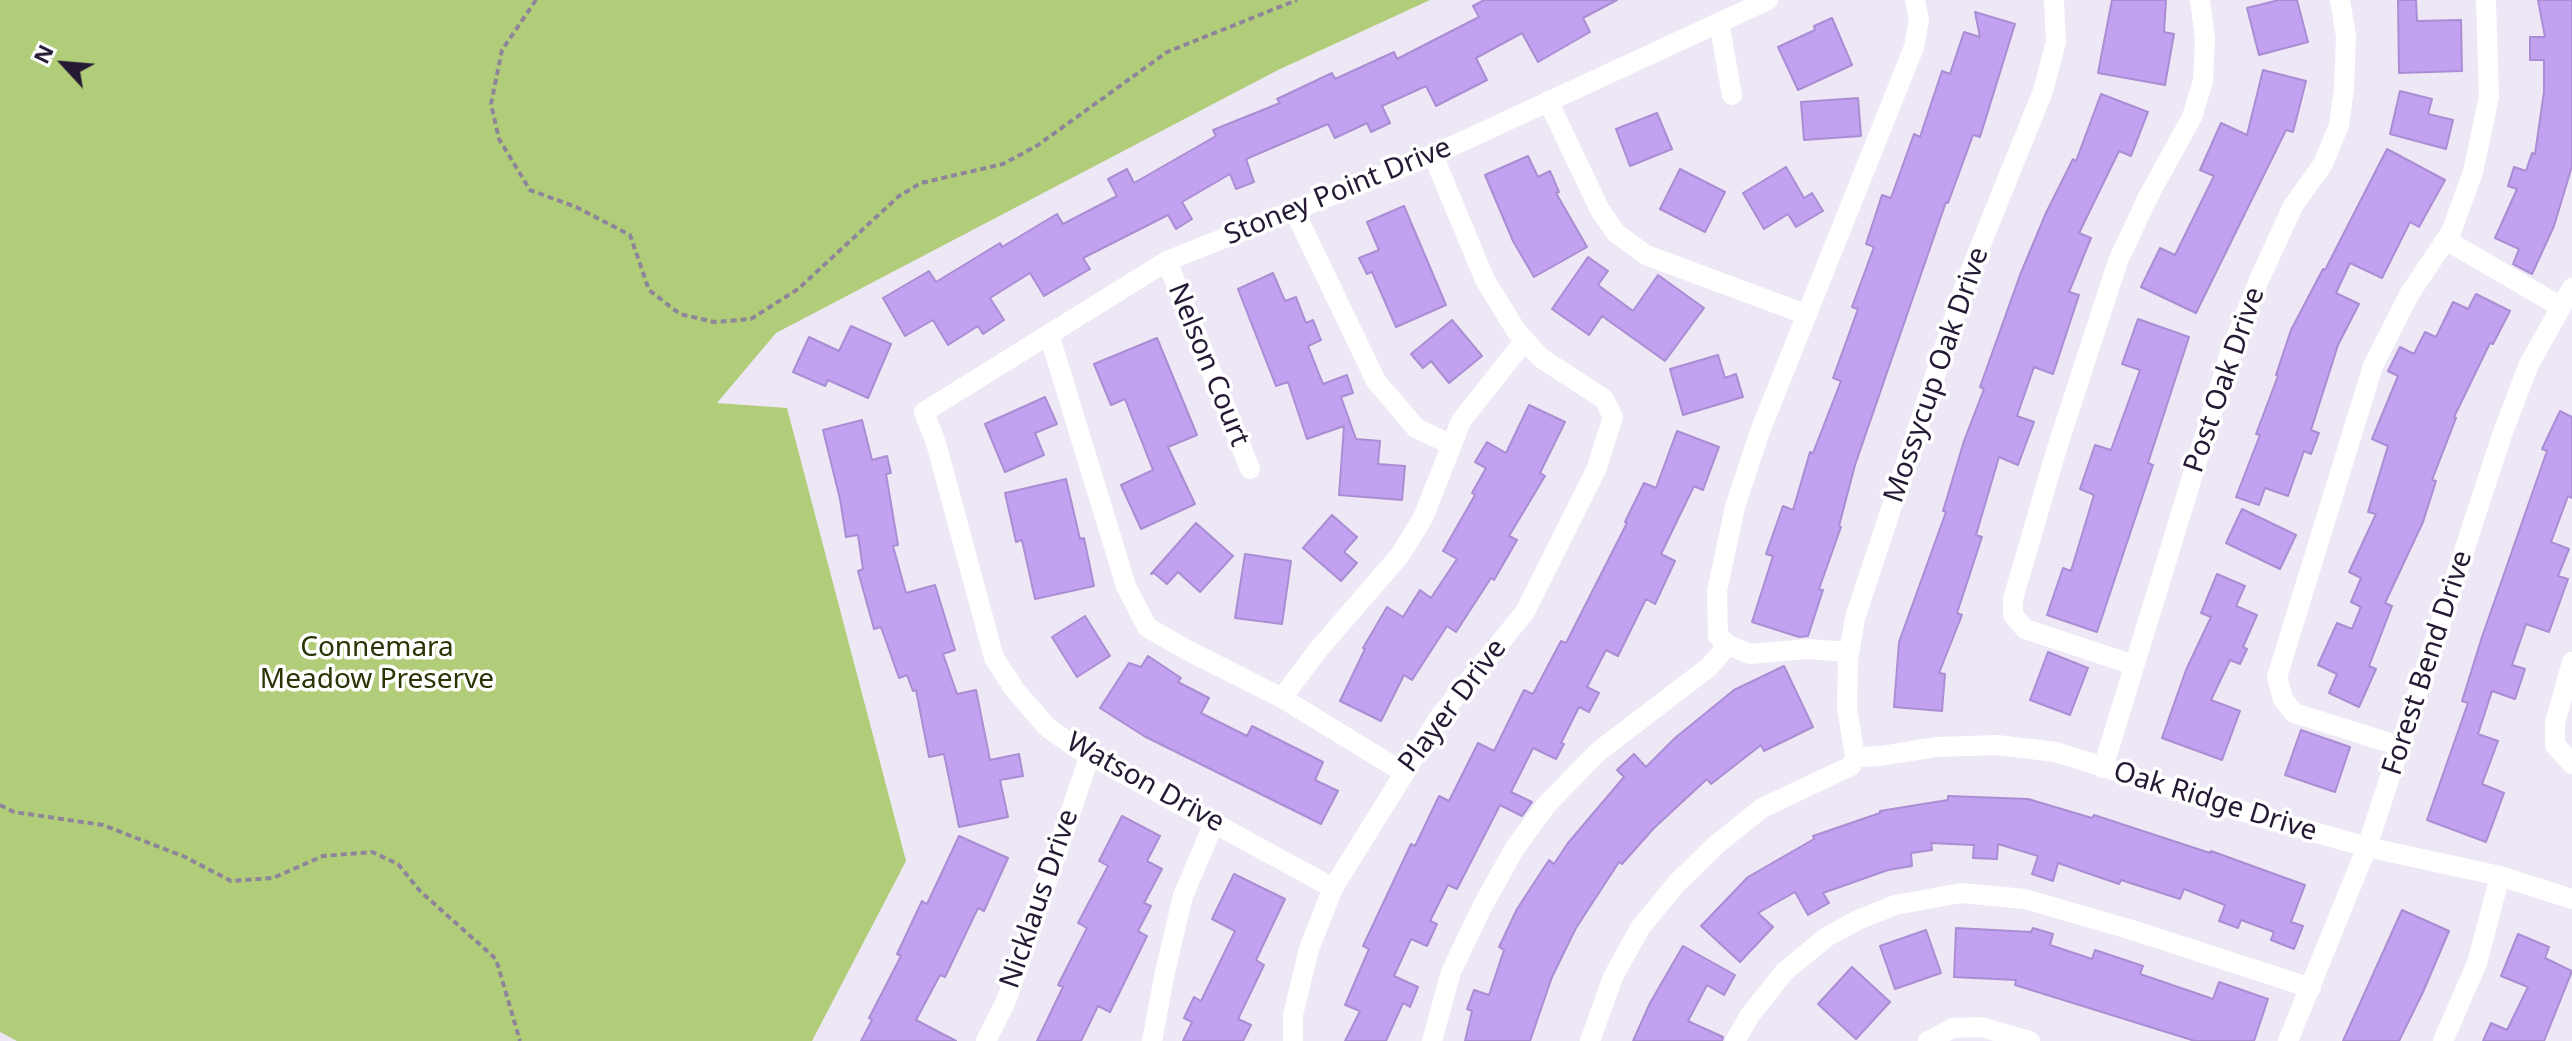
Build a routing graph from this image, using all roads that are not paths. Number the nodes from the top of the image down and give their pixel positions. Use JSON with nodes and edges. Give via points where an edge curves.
{"nodes":[{"id":1,"x":1768,"y":0,"type":"edge"},
{"id":2,"x":1915,"y":0,"type":"edge"},
{"id":3,"x":2054,"y":0,"type":"edge"},
{"id":4,"x":2200,"y":0,"type":"edge"},
{"id":5,"x":2340,"y":0,"type":"edge"},
{"id":6,"x":2486,"y":0,"type":"edge"},
{"id":7,"x":1719,"y":22,"type":"junction"},
{"id":8,"x":1732,"y":95,"type":"dead end"},
{"id":9,"x":1548,"y":101,"type":"junction"},
{"id":10,"x":1433,"y":155,"type":"junction"},
{"id":11,"x":1294,"y":210,"type":"junction"},
{"id":12,"x":2446,"y":240,"type":"junction"},
{"id":13,"x":1167,"y":261,"type":"junction"},
{"id":14,"x":2572,"y":288,"type":"edge"},
{"id":15,"x":2561,"y":307,"type":"junction"},
{"id":16,"x":1805,"y":314,"type":"junction"},
{"id":17,"x":1049,"y":334,"type":"junction"},
{"id":18,"x":1525,"y":340,"type":"junction"},
{"id":19,"x":924,"y":412,"type":"joint"},
{"id":20,"x":1452,"y":445,"type":"junction"},
{"id":21,"x":1250,"y":469,"type":"dead end"},
{"id":22,"x":1728,"y":645,"type":"junction"},
{"id":23,"x":1849,"y":652,"type":"junction"},
{"id":24,"x":2572,"y":662,"type":"edge"},
{"id":25,"x":2134,"y":665,"type":"junction"},
{"id":26,"x":1282,"y":698,"type":"junction"},
{"id":27,"x":2400,"y":746,"type":"junction"},
{"id":28,"x":1090,"y":755,"type":"junction"},
{"id":29,"x":1855,"y":757,"type":"junction"},
{"id":30,"x":2572,"y":764,"type":"edge"},
{"id":31,"x":2103,"y":768,"type":"junction"},
{"id":32,"x":1403,"y":772,"type":"junction"},
{"id":33,"x":1214,"y":823,"type":"junction"},
{"id":34,"x":2367,"y":847,"type":"junction"},
{"id":35,"x":2500,"y":876,"type":"junction"},
{"id":36,"x":1333,"y":888,"type":"junction"},
{"id":37,"x":2572,"y":899,"type":"edge"},
{"id":38,"x":2311,"y":988,"type":"junction"},
{"id":39,"x":986,"y":1041,"type":"edge"},
{"id":40,"x":1152,"y":1041,"type":"edge"},
{"id":41,"x":1293,"y":1041,"type":"edge"},
{"id":42,"x":1432,"y":1041,"type":"edge"},
{"id":43,"x":1590,"y":1041,"type":"edge"},
{"id":44,"x":1735,"y":1041,"type":"edge"},
{"id":45,"x":1928,"y":1041,"type":"edge"},
{"id":46,"x":2030,"y":1041,"type":"edge"},
{"id":47,"x":2288,"y":1041,"type":"edge"},
{"id":48,"x":2443,"y":1041,"type":"edge"}],
"edges":[{"from":1,"to":7,"type":"street","name":"Stoney Point Drive"},
{"from":2,"to":16,"type":"street","via":[[1919,20],[1914,47]]},
{"from":3,"to":23,"type":"street","name":"Mossycup Oak Drive","via":[[2056,42],[2043,91],[1967,279],[1855,618]]},
{"from":4,"to":25,"type":"street","via":[[2203,81],[2192,117],[2118,261],[2013,599],[2013,615],[2025,629]]},
{"from":5,"to":25,"type":"street","name":"Post Oak Drive","via":[[2346,36],[2339,125],[2323,164],[2293,206],[2231,350]]},
{"from":6,"to":12,"type":"street","via":[[2490,67],[2485,121],[2473,172]]},
{"from":7,"to":8,"type":"street"},
{"from":7,"to":9,"type":"street","name":"Stoney Point Drive"},
{"from":9,"to":10,"type":"street","name":"Stoney Point Drive"},
{"from":9,"to":16,"type":"street","via":[[1616,233],[1646,255]]},
{"from":10,"to":11,"type":"street","name":"Stoney Point Drive"},
{"from":10,"to":18,"type":"street","via":[[1485,280]]},
{"from":11,"to":13,"type":"street","name":"Stoney Point Drive"},
{"from":11,"to":20,"type":"street","via":[[1376,381],[1416,428]]},
{"from":12,"to":15,"type":"street"},
{"from":12,"to":27,"type":"street","via":[[2410,293],[2373,366],[2277,677],[2294,713]]},
{"from":13,"to":17,"type":"street","name":"Stoney Point Drive"},
{"from":13,"to":21,"type":"street","name":"Nelson Court"},
{"from":14,"to":15,"type":"street","name":"Forest Bend Drive"},
{"from":15,"to":27,"type":"street","name":"Forest Bend Drive","via":[[2529,364],[2502,435]]},
{"from":16,"to":22,"type":"street","via":[[1735,507],[1717,591],[1718,636]]},
{"from":17,"to":19,"type":"street","name":"Stoney Point Drive"},
{"from":17,"to":26,"type":"street","via":[[1126,586],[1147,627]]},
{"from":18,"to":20,"type":"street","via":[[1461,421]]},
{"from":18,"to":32,"type":"street","name":"Player Drive","via":[[1541,358],[1604,399],[1613,417],[1596,470],[1525,612],[1440,716]]},
{"from":19,"to":28,"type":"street","name":"Watson Drive","via":[[994,658],[1047,727]]},
{"from":20,"to":26,"type":"street","via":[[1423,518],[1400,555]]},
{"from":22,"to":23,"type":"street","via":[[1750,654]]},
{"from":22,"to":42,"type":"street","via":[[1709,667],[1599,751],[1547,804],[1482,907],[1451,972]]},
{"from":23,"to":29,"type":"street","name":"Mossycup Oak Drive","via":[[1847,708]]},
{"from":24,"to":30,"type":"street","via":[[2555,723],[2555,745]]},
{"from":25,"to":31,"type":"street","name":"Post Oak Drive"},
{"from":26,"to":32,"type":"street"},
{"from":27,"to":34,"type":"street","name":"Forest Bend Drive"},
{"from":28,"to":33,"type":"street","name":"Watson Drive"},
{"from":28,"to":39,"type":"street","name":"Nicklaus Drive","via":[[1006,1001]]},
{"from":29,"to":31,"type":"street","name":"Oak Ridge Drive","via":[[1997,745],[2056,752]]},
{"from":29,"to":43,"type":"street","via":[[1851,766],[1762,808],[1676,884],[1640,928],[1613,977]]},
{"from":31,"to":34,"type":"street","name":"Oak Ridge Drive"},
{"from":32,"to":36,"type":"street","name":"Player Drive"},
{"from":33,"to":36,"type":"street","name":"Watson Drive"},
{"from":33,"to":40,"type":"street","via":[[1183,896]]},
{"from":34,"to":35,"type":"street","name":"Oak Ridge Drive"},
{"from":34,"to":38,"type":"street","name":"Forest Bend Drive"},
{"from":35,"to":37,"type":"street","name":"Oak Ridge Drive"},
{"from":35,"to":48,"type":"street","via":[[2477,963]]},
{"from":36,"to":41,"type":"street","name":"Player Drive","via":[[1309,949],[1293,1015]]},
{"from":38,"to":44,"type":"street","via":[[2025,899],[1961,893],[1895,905],[1828,936],[1785,971]]},
{"from":38,"to":47,"type":"street","name":"Forest Bend Drive"},
{"from":45,"to":46,"type":"street","via":[[1953,1028],[1981,1027]]}]}
